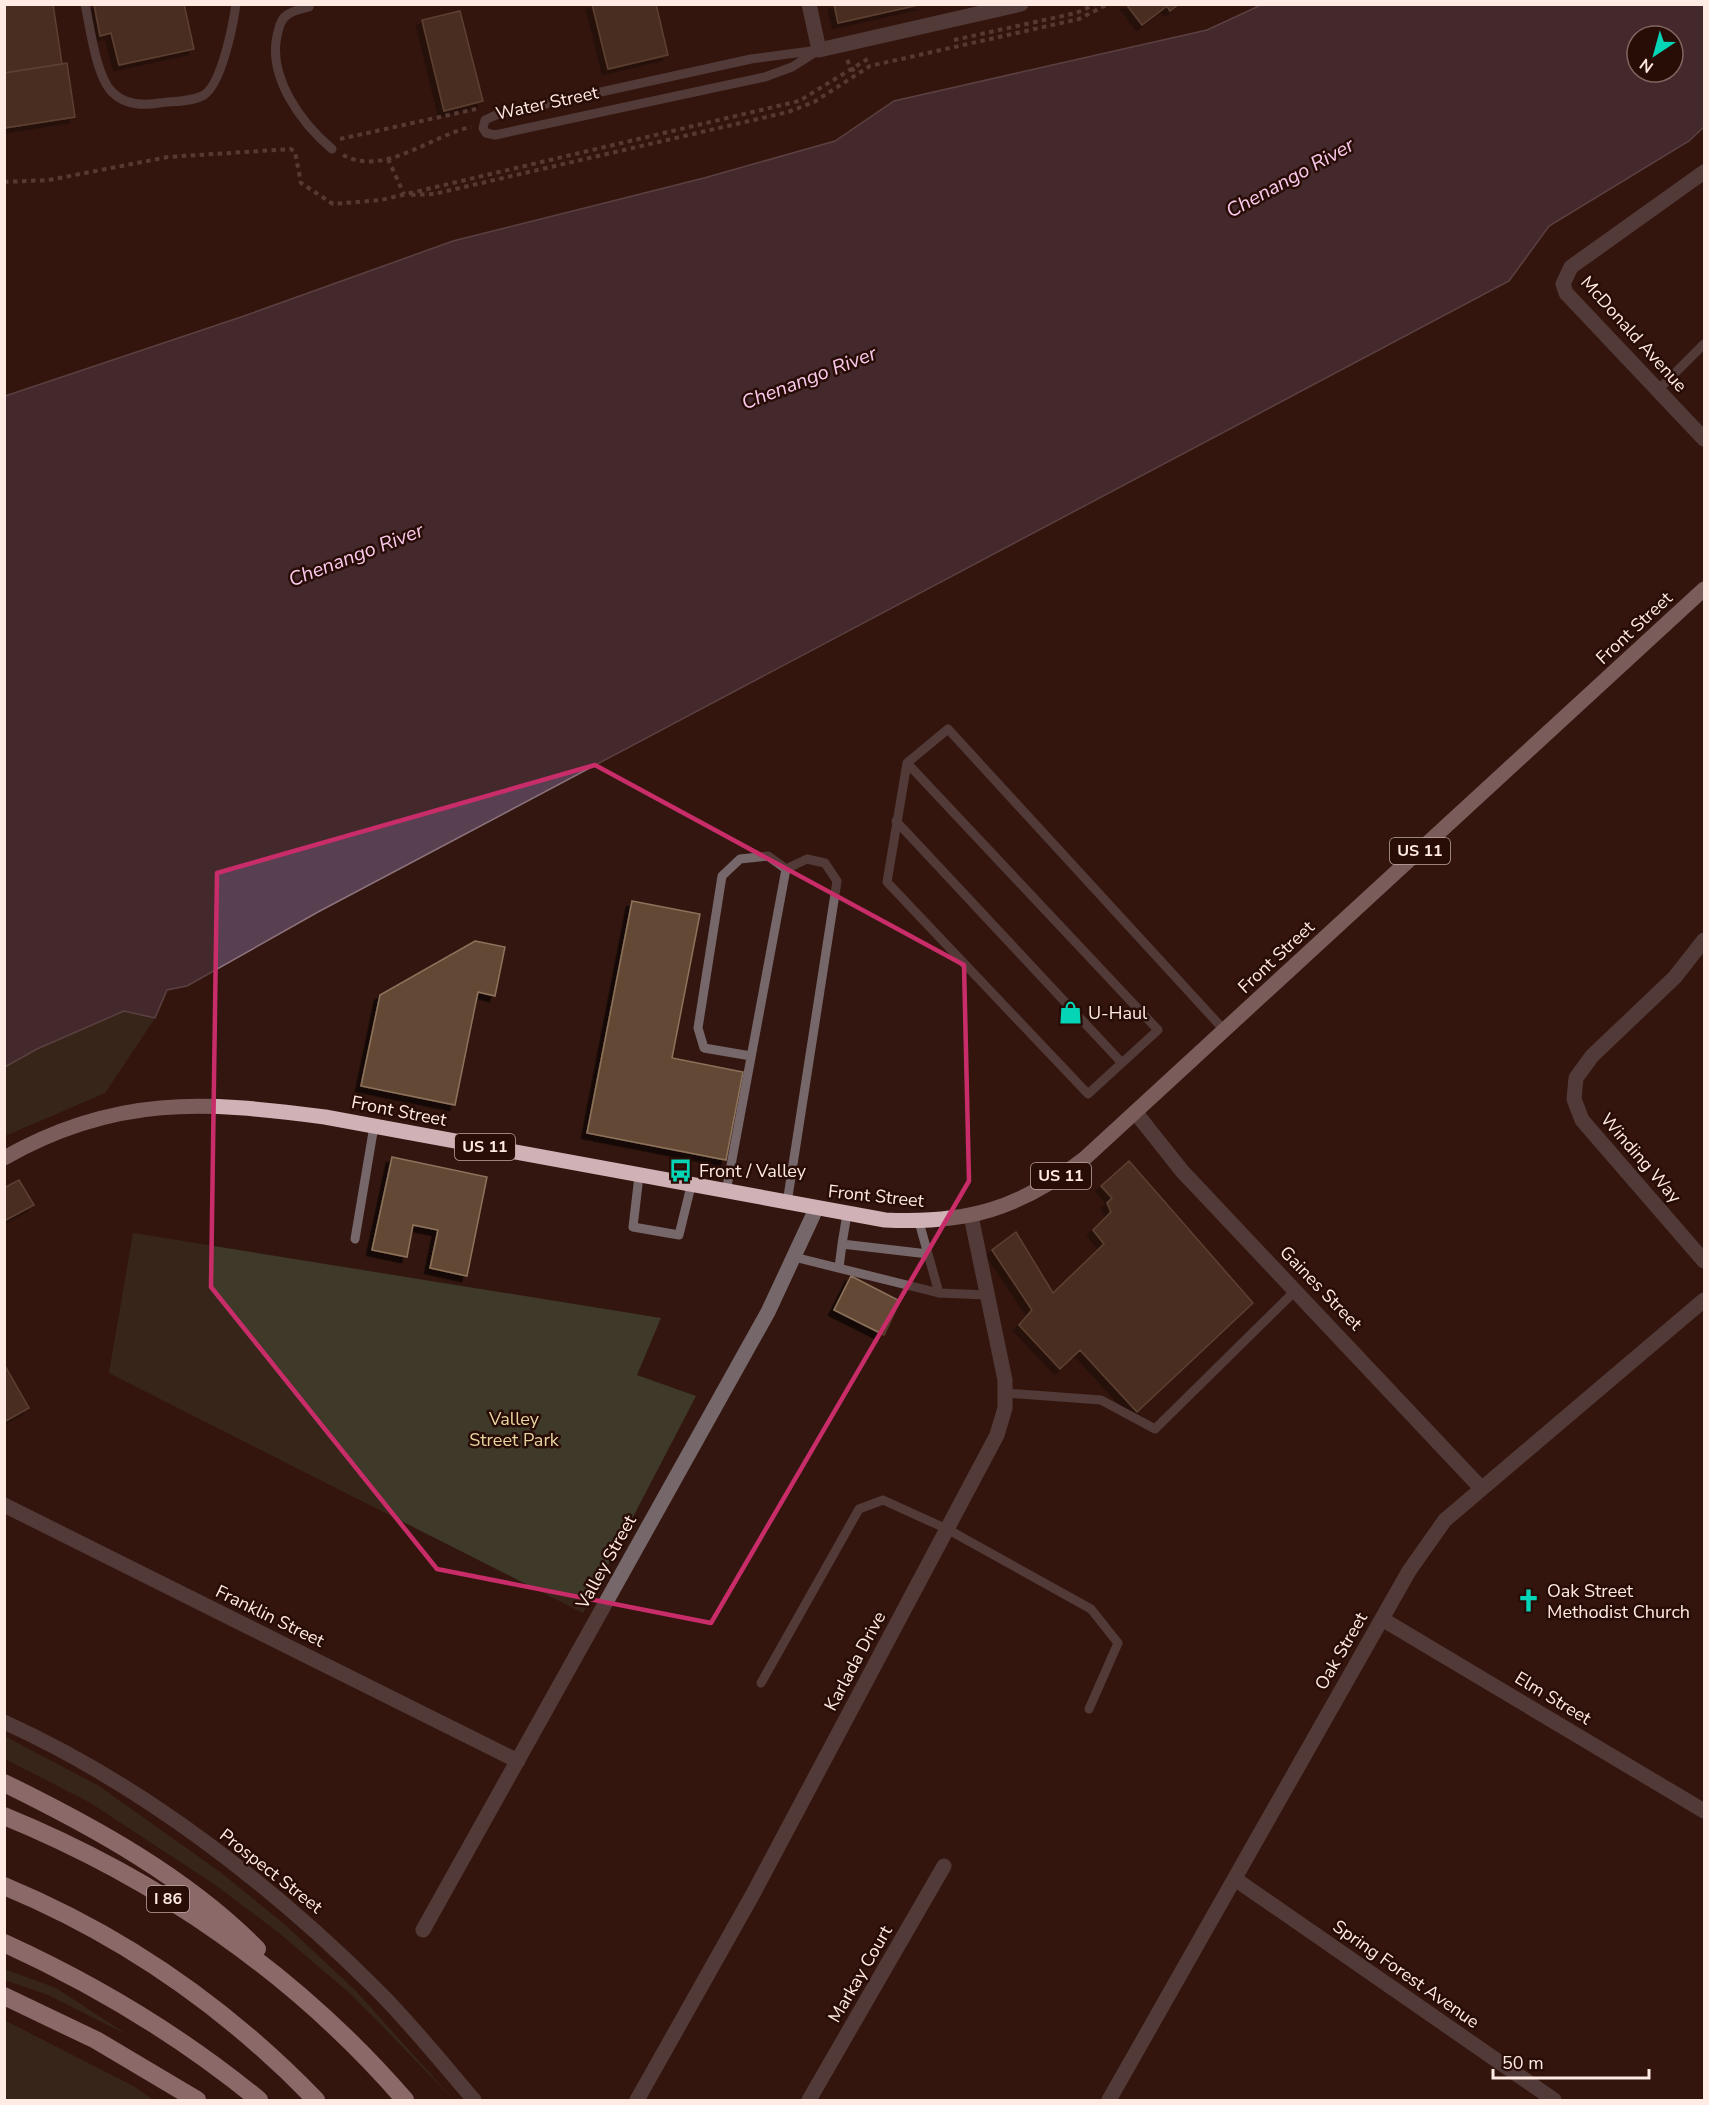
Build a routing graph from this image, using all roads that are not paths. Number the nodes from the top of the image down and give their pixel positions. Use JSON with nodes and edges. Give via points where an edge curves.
{"nodes":[{"id":1,"x":85,"y":4,"type":"edge"},
{"id":2,"x":236,"y":4,"type":"edge"},
{"id":3,"x":809,"y":4,"type":"edge"},
{"id":4,"x":1021,"y":4,"type":"edge"},
{"id":5,"x":309,"y":7,"type":"dead end"},
{"id":6,"x":819,"y":50,"type":"junction"},
{"id":7,"x":332,"y":149,"type":"road end"},
{"id":8,"x":1704,"y":172,"type":"edge"},
{"id":9,"x":1704,"y":344,"type":"edge"},
{"id":10,"x":1658,"y":390,"type":"junction"},
{"id":11,"x":1704,"y":439,"type":"edge"},
{"id":12,"x":1704,"y":589,"type":"edge"},
{"id":13,"x":907,"y":763,"type":"junction"},
{"id":14,"x":896,"y":821,"type":"junction"},
{"id":15,"x":786,"y":869,"type":"junction"},
{"id":16,"x":1704,"y":940,"type":"edge"},
{"id":17,"x":1224,"y":1031,"type":"junction"},
{"id":18,"x":751,"y":1056,"type":"junction"},
{"id":19,"x":1122,"y":1063,"type":"junction"},
{"id":20,"x":1136,"y":1113,"type":"junction"},
{"id":21,"x":374,"y":1126,"type":"junction"},
{"id":22,"x":4,"y":1158,"type":"edge"},
{"id":23,"x":639,"y":1176,"type":"junction"},
{"id":24,"x":691,"y":1186,"type":"junction"},
{"id":25,"x":726,"y":1192,"type":"junction"},
{"id":26,"x":787,"y":1203,"type":"junction"},
{"id":27,"x":816,"y":1209,"type":"junction"},
{"id":28,"x":847,"y":1214,"type":"junction"},
{"id":29,"x":971,"y":1216,"type":"junction"},
{"id":30,"x":919,"y":1222,"type":"junction"},
{"id":31,"x":355,"y":1239,"type":"dead end"},
{"id":32,"x":843,"y":1244,"type":"junction"},
{"id":33,"x":928,"y":1254,"type":"junction"},
{"id":34,"x":794,"y":1257,"type":"junction"},
{"id":35,"x":1704,"y":1261,"type":"edge"},
{"id":36,"x":839,"y":1268,"type":"junction"},
{"id":37,"x":1296,"y":1290,"type":"junction"},
{"id":38,"x":939,"y":1293,"type":"junction"},
{"id":39,"x":987,"y":1295,"type":"junction"},
{"id":40,"x":1704,"y":1300,"type":"edge"},
{"id":41,"x":1005,"y":1393,"type":"junction"},
{"id":42,"x":1480,"y":1488,"type":"junction"},
{"id":43,"x":4,"y":1505,"type":"edge"},
{"id":44,"x":947,"y":1529,"type":"junction"},
{"id":45,"x":1382,"y":1618,"type":"junction"},
{"id":46,"x":761,"y":1683,"type":"dead end"},
{"id":47,"x":1089,"y":1709,"type":"dead end"},
{"id":48,"x":4,"y":1722,"type":"edge"},
{"id":49,"x":518,"y":1761,"type":"junction"},
{"id":50,"x":4,"y":1783,"type":"edge"},
{"id":51,"x":1704,"y":1811,"type":"edge"},
{"id":52,"x":4,"y":1816,"type":"edge"},
{"id":53,"x":944,"y":1866,"type":"dead end"},
{"id":54,"x":1235,"y":1879,"type":"junction"},
{"id":55,"x":4,"y":1886,"type":"edge"},
{"id":56,"x":423,"y":1930,"type":"dead end"},
{"id":57,"x":4,"y":1943,"type":"edge"},
{"id":58,"x":4,"y":1996,"type":"edge"},
{"id":59,"x":315,"y":2008,"type":"junction"},
{"id":60,"x":197,"y":2100,"type":"edge"},
{"id":61,"x":259,"y":2100,"type":"edge"},
{"id":62,"x":316,"y":2100,"type":"edge"},
{"id":63,"x":405,"y":2100,"type":"edge"},
{"id":64,"x":474,"y":2100,"type":"edge"},
{"id":65,"x":637,"y":2100,"type":"edge"},
{"id":66,"x":809,"y":2100,"type":"edge"},
{"id":67,"x":1109,"y":2100,"type":"edge"},
{"id":68,"x":1554,"y":2100,"type":"edge"}],
"edges":[{"from":1,"to":2,"type":"lane","via":[[110,91],[133,104],[146,105],[196,98],[211,88],[224,55]]},
{"from":3,"to":6,"type":"street"},
{"from":4,"to":6,"type":"street","name":"Water Street"},
{"from":5,"to":7,"type":"lane","via":[[283,19],[275,61],[300,112]]},
{"from":6,"to":6,"type":"lane","name":"Water Street","via":[[792,67],[765,77],[495,135],[486,133],[483,124],[507,113],[751,59]]},
{"from":8,"to":10,"type":"street","name":"McDonald Avenue","via":[[1571,267],[1563,284],[1566,293]]},
{"from":9,"to":10,"type":"lane"},
{"from":10,"to":11,"type":"street","name":"McDonald Avenue"},
{"from":12,"to":17,"type":"main road","name":"Front Street","number":"US 11"},
{"from":13,"to":14,"type":"lane"},
{"from":13,"to":17,"type":"lane","via":[[948,729]]},
{"from":13,"to":19,"type":"lane","via":[[1158,1030]]},
{"from":14,"to":19,"type":"lane"},
{"from":14,"to":19,"type":"lane","via":[[887,882],[1088,1094]]},
{"from":15,"to":18,"type":"lane"},
{"from":15,"to":18,"type":"lane","via":[[768,856],[740,859],[722,876],[698,1028],[704,1048]]},
{"from":15,"to":26,"type":"lane","via":[[807,860],[825,863],[837,881]]},
{"from":16,"to":35,"type":"street","name":"Winding Way","via":[[1675,977],[1592,1056],[1576,1078],[1574,1099],[1582,1120]]},
{"from":17,"to":20,"type":"main road","name":"Front Street","number":"US 11"},
{"from":18,"to":25,"type":"lane"},
{"from":20,"to":29,"type":"main road","name":"Front Street","number":"US 11","via":[[1059,1177],[1013,1202]]},
{"from":20,"to":37,"type":"street","name":"Gaines Street","via":[[1182,1171]]},
{"from":21,"to":22,"type":"main road","name":"Front Street","number":"US 11","via":[[249,1107],[166,1105],[105,1116],[35,1141]]},
{"from":21,"to":23,"type":"main road","name":"Front Street","number":"US 11"},
{"from":21,"to":31,"type":"lane"},
{"from":23,"to":24,"type":"main road","name":"Front Street","number":"US 11"},
{"from":23,"to":24,"type":"lane","via":[[633,1227],[679,1235]]},
{"from":24,"to":25,"type":"main road","name":"Front Street","number":"US 11"},
{"from":25,"to":26,"type":"main road","name":"Front Street","number":"US 11"},
{"from":26,"to":27,"type":"main road","name":"Front Street","number":"US 11"},
{"from":27,"to":28,"type":"main road","name":"Front Street","number":"US 11"},
{"from":27,"to":34,"type":"street","name":"Valley Street"},
{"from":28,"to":30,"type":"main road","name":"Front Street","number":"US 11"},
{"from":28,"to":32,"type":"lane"},
{"from":29,"to":30,"type":"main road","name":"Front Street","number":"US 11"},
{"from":29,"to":39,"type":"street","name":"Karlada Drive"},
{"from":30,"to":33,"type":"lane"},
{"from":32,"to":33,"type":"lane"},
{"from":32,"to":36,"type":"lane"},
{"from":33,"to":38,"type":"lane"},
{"from":34,"to":36,"type":"lane"},
{"from":34,"to":49,"type":"street","name":"Valley Street","via":[[768,1312]]},
{"from":36,"to":38,"type":"lane"},
{"from":37,"to":41,"type":"lane","via":[[1155,1429],[1101,1400]]},
{"from":37,"to":42,"type":"street","name":"Gaines Street"},
{"from":38,"to":39,"type":"lane"},
{"from":39,"to":41,"type":"street","name":"Karlada Drive"},
{"from":40,"to":42,"type":"street","name":"Oak Street"},
{"from":41,"to":44,"type":"street","name":"Karlada Drive","via":[[997,1435]]},
{"from":42,"to":45,"type":"street","name":"Oak Street","via":[[1445,1520]]},
{"from":43,"to":49,"type":"street","name":"Franklin Street"},
{"from":44,"to":46,"type":"lane","via":[[883,1500],[859,1509]]},
{"from":44,"to":47,"type":"lane","via":[[1091,1609],[1118,1643]]},
{"from":44,"to":65,"type":"street","name":"Karlada Drive","via":[[753,1894]]},
{"from":45,"to":51,"type":"street","name":"Elm Street"},
{"from":45,"to":54,"type":"street","name":"Oak Street"},
{"from":48,"to":64,"type":"street","name":"Prospect Street","via":[[99,1772],[189,1831],[263,1887],[380,1992]]},
{"from":49,"to":56,"type":"street","name":"Valley Street"},
{"from":50,"to":59,"type":"highway","via":[[91,1828],[204,1901]]},
{"from":52,"to":59,"type":"highway","number":"I 86","via":[[89,1854],[160,1893],[255,1958]]},
{"from":53,"to":66,"type":"street","name":"Markay Court"},
{"from":54,"to":67,"type":"street","name":"Oak Street"},
{"from":54,"to":68,"type":"street","name":"Spring Forest Avenue"},
{"from":55,"to":62,"type":"highway","via":[[86,1925],[175,1980],[248,2036]]},
{"from":57,"to":61,"type":"highway","via":[[119,2001],[194,2050]]},
{"from":58,"to":60,"type":"highway","via":[[96,2040]]},
{"from":59,"to":63,"type":"highway","number":"I 86"}]}
